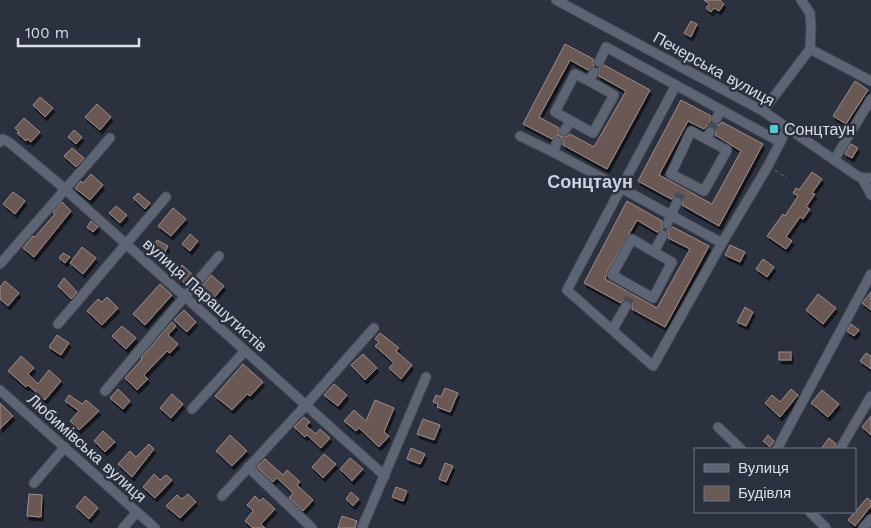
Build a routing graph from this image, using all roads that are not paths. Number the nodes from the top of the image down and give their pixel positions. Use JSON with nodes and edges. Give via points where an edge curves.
{"nodes":[{"id":1,"x":556,"y":0,"type":"edge"},
{"id":2,"x":801,"y":0,"type":"edge"},
{"id":3,"x":810,"y":49,"type":"junction"},
{"id":4,"x":599,"y":62,"type":"dead end"},
{"id":5,"x":594,"y":72,"type":"dead end"},
{"id":6,"x":589,"y":81,"type":"junction"},
{"id":7,"x":871,"y":81,"type":"edge"},
{"id":8,"x":676,"y":85,"type":"junction"},
{"id":9,"x":871,"y":99,"type":"edge"},
{"id":10,"x":721,"y":110,"type":"junction"},
{"id":11,"x":763,"y":111,"type":"junction"},
{"id":12,"x":716,"y":119,"type":"tunnel mouth"},
{"id":13,"x":571,"y":121,"type":"junction"},
{"id":14,"x":788,"y":127,"type":"junction"},
{"id":15,"x":564,"y":131,"type":"dead end"},
{"id":16,"x":520,"y":136,"type":"dead end"},
{"id":17,"x":110,"y":138,"type":"dead end"},
{"id":18,"x":2,"y":140,"type":"edge"},
{"id":19,"x":557,"y":142,"type":"dead end"},
{"id":20,"x":780,"y":142,"type":"junction"},
{"id":21,"x":553,"y":152,"type":"junction"},
{"id":22,"x":834,"y":160,"type":"junction"},
{"id":23,"x":867,"y":178,"type":"edge"},
{"id":24,"x":685,"y":186,"type":"joint"},
{"id":25,"x":621,"y":188,"type":"junction"},
{"id":26,"x":65,"y":191,"type":"junction"},
{"id":27,"x":871,"y":195,"type":"edge"},
{"id":28,"x":166,"y":197,"type":"dead end"},
{"id":29,"x":677,"y":202,"type":"tunnel mouth"},
{"id":30,"x":669,"y":220,"type":"junction"},
{"id":31,"x":662,"y":235,"type":"dead end"},
{"id":32,"x":722,"y":243,"type":"junction"},
{"id":33,"x":125,"y":244,"type":"junction"},
{"id":34,"x":654,"y":252,"type":"junction"},
{"id":35,"x":219,"y":256,"type":"dead end"},
{"id":36,"x":0,"y":264,"type":"edge"},
{"id":37,"x":871,"y":274,"type":"edge"},
{"id":38,"x":184,"y":297,"type":"junction"},
{"id":39,"x":626,"y":306,"type":"tunnel mouth"},
{"id":40,"x":58,"y":324,"type":"dead end"},
{"id":41,"x":374,"y":328,"type":"dead end"},
{"id":42,"x":613,"y":329,"type":"junction"},
{"id":43,"x":245,"y":351,"type":"junction"},
{"id":44,"x":426,"y":377,"type":"dead end"},
{"id":45,"x":0,"y":390,"type":"edge"},
{"id":46,"x":105,"y":391,"type":"dead end"},
{"id":47,"x":871,"y":396,"type":"edge"},
{"id":48,"x":306,"y":405,"type":"junction"},
{"id":49,"x":192,"y":409,"type":"dead end"},
{"id":50,"x":718,"y":427,"type":"dead end"},
{"id":51,"x":64,"y":447,"type":"junction"},
{"id":52,"x":740,"y":448,"type":"edge"},
{"id":53,"x":778,"y":448,"type":"edge"},
{"id":54,"x":841,"y":448,"type":"edge"},
{"id":55,"x":248,"y":467,"type":"junction"},
{"id":56,"x":385,"y":476,"type":"junction"},
{"id":57,"x":34,"y":483,"type":"dead end"},
{"id":58,"x":222,"y":496,"type":"dead end"},
{"id":59,"x":137,"y":512,"type":"junction"},
{"id":60,"x":811,"y":513,"type":"edge"},
{"id":61,"x":871,"y":519,"type":"edge"},
{"id":62,"x":123,"y":528,"type":"edge"},
{"id":63,"x":155,"y":528,"type":"edge"},
{"id":64,"x":312,"y":528,"type":"edge"},
{"id":65,"x":362,"y":528,"type":"edge"},
{"id":66,"x":826,"y":528,"type":"edge"},
{"id":67,"x":863,"y":528,"type":"edge"}],
"edges":[{"from":1,"to":11,"type":"street","name":"Печерська вулиця"},
{"from":2,"to":3,"type":"street","via":[[810,13]]},
{"from":3,"to":7,"type":"street"},
{"from":3,"to":11,"type":"street"},
{"from":4,"to":8,"type":"street","via":[[606,48]]},
{"from":5,"to":6,"type":"street"},
{"from":6,"to":13,"type":"street","via":[[576,74],[556,112]]},
{"from":6,"to":13,"type":"street","via":[[614,94],[593,133]]},
{"from":8,"to":10,"type":"street"},
{"from":8,"to":25,"type":"street"},
{"from":9,"to":22,"type":"street"},
{"from":10,"to":12,"type":"street"},
{"from":10,"to":20,"type":"street"},
{"from":11,"to":14,"type":"street","name":"Печерська вулиця"},
{"from":13,"to":15,"type":"street"},
{"from":14,"to":20,"type":"street"},
{"from":14,"to":22,"type":"street","name":"Печерська вулиця"},
{"from":16,"to":21,"type":"street"},
{"from":17,"to":26,"type":"street"},
{"from":18,"to":26,"type":"street","name":"вулиця Парашутистів"},
{"from":19,"to":21,"type":"street"},
{"from":20,"to":32,"type":"street"},
{"from":21,"to":25,"type":"street"},
{"from":22,"to":23,"type":"street","name":"Печерська вулиця"},
{"from":23,"to":27,"type":"street","name":"Печерська вулиця"},
{"from":24,"to":24,"type":"street","via":[[704,191],[727,150],[708,135],[691,131],[671,174]]},
{"from":25,"to":30,"type":"street"},
{"from":25,"to":42,"type":"street","via":[[568,290]]},
{"from":26,"to":33,"type":"street","name":"вулиця Парашутистів"},
{"from":26,"to":36,"type":"street"},
{"from":28,"to":33,"type":"street"},
{"from":29,"to":30,"type":"street"},
{"from":30,"to":32,"type":"street"},
{"from":31,"to":34,"type":"street"},
{"from":32,"to":42,"type":"street","via":[[653,366]]},
{"from":33,"to":38,"type":"street","name":"вулиця Парашутистів"},
{"from":33,"to":40,"type":"street"},
{"from":34,"to":34,"type":"street","via":[[672,262],[653,298],[632,290],[612,275],[632,239]]},
{"from":35,"to":38,"type":"street"},
{"from":37,"to":53,"type":"street"},
{"from":38,"to":43,"type":"street","name":"вулиця Парашутистів"},
{"from":38,"to":46,"type":"street"},
{"from":39,"to":42,"type":"street"},
{"from":41,"to":48,"type":"street"},
{"from":43,"to":48,"type":"street","name":"вулиця Парашутистів"},
{"from":43,"to":49,"type":"street"},
{"from":44,"to":56,"type":"street"},
{"from":45,"to":51,"type":"street","name":"Любимівська вулиця"},
{"from":47,"to":54,"type":"street"},
{"from":48,"to":55,"type":"street"},
{"from":48,"to":56,"type":"street","name":"вулиця Парашутистів"},
{"from":50,"to":52,"type":"street"},
{"from":51,"to":57,"type":"street"},
{"from":51,"to":59,"type":"street","name":"Любимівська вулиця"},
{"from":55,"to":58,"type":"street"},
{"from":55,"to":64,"type":"street"},
{"from":56,"to":65,"type":"street"},
{"from":59,"to":62,"type":"street"},
{"from":59,"to":63,"type":"street","name":"Любимівська вулиця"},
{"from":60,"to":66,"type":"street"},
{"from":61,"to":67,"type":"street"}]}
